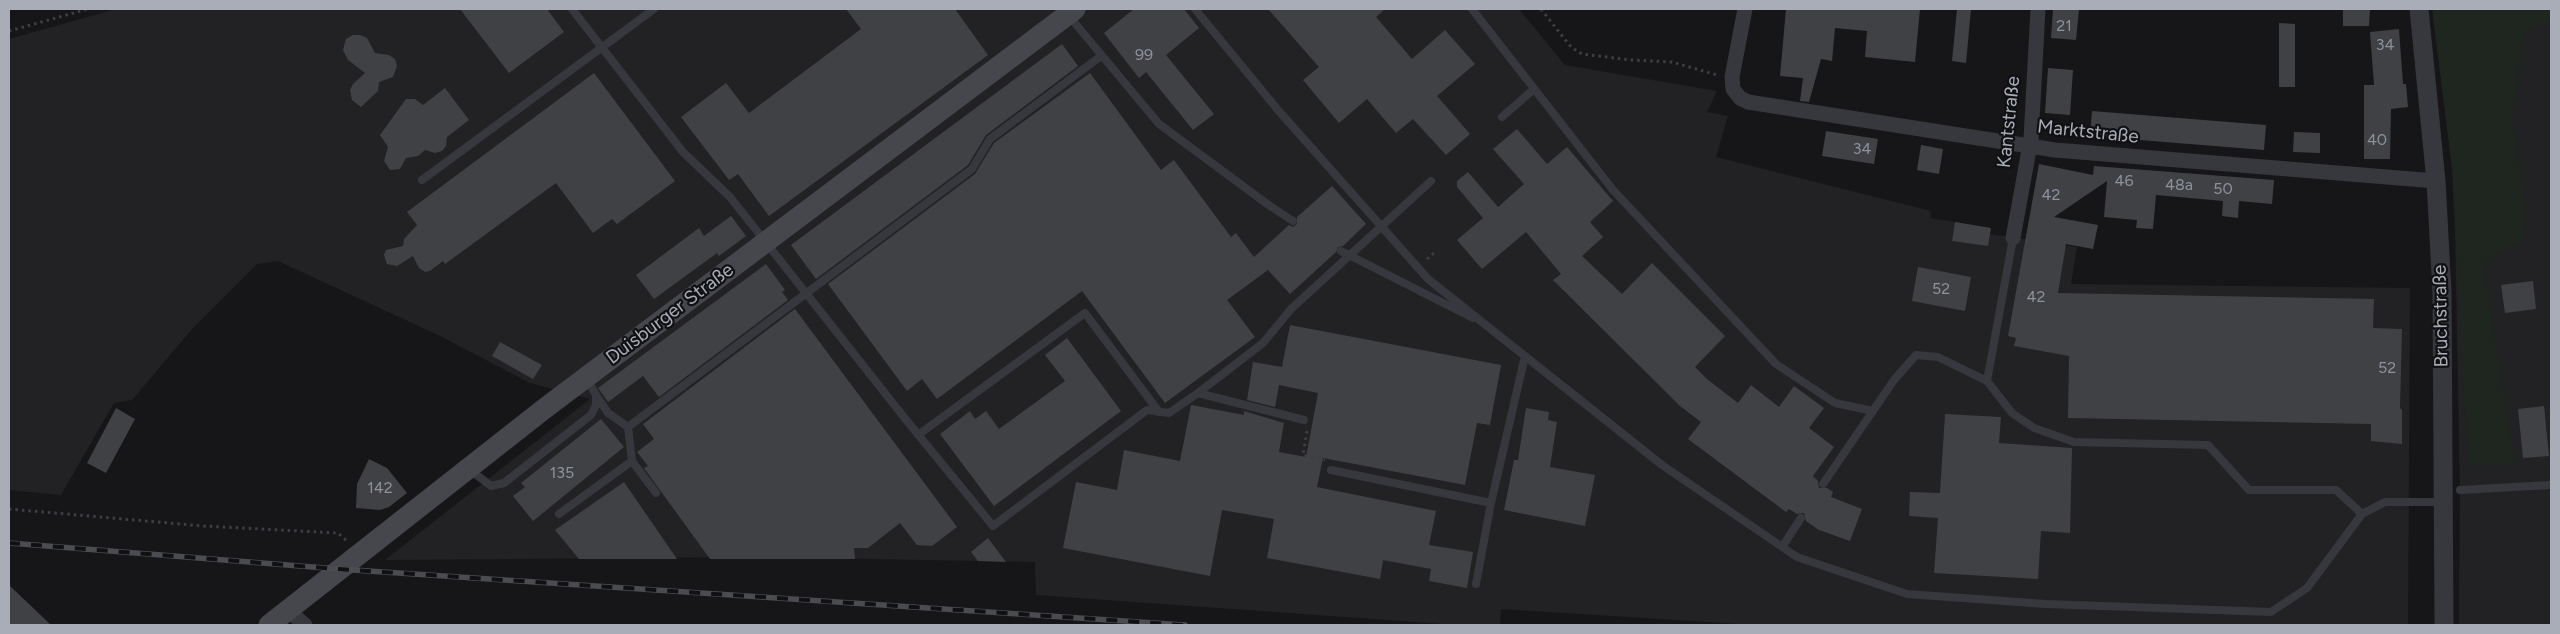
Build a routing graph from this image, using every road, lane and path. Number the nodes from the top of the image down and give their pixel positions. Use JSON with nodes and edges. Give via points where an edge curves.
{"nodes":[{"id":1,"x":88,"y":9,"type":"edge"},
{"id":2,"x":572,"y":9,"type":"edge"},
{"id":3,"x":654,"y":9,"type":"edge"},
{"id":4,"x":1195,"y":9,"type":"edge"},
{"id":5,"x":1472,"y":9,"type":"edge"},
{"id":6,"x":1541,"y":9,"type":"edge"},
{"id":7,"x":1745,"y":9,"type":"edge"},
{"id":8,"x":2038,"y":9,"type":"edge"},
{"id":9,"x":2419,"y":9,"type":"edge"},
{"id":10,"x":1069,"y":11,"type":"edge"},
{"id":11,"x":9,"y":31,"type":"edge"},
{"id":12,"x":602,"y":48,"type":"junction"},
{"id":13,"x":1101,"y":56,"type":"junction"},
{"id":14,"x":1732,"y":77,"type":"junction"},
{"id":15,"x":1534,"y":89,"type":"junction"},
{"id":16,"x":1502,"y":117,"type":"dead end"},
{"id":17,"x":2029,"y":146,"type":"junction"},
{"id":18,"x":422,"y":180,"type":"dead end"},
{"id":19,"x":1431,"y":181,"type":"dead end"},
{"id":20,"x":2436,"y":181,"type":"junction"},
{"id":21,"x":1293,"y":221,"type":"dead end"},
{"id":22,"x":1381,"y":226,"type":"junction"},
{"id":23,"x":2013,"y":238,"type":"joint"},
{"id":24,"x":764,"y":242,"type":"junction"},
{"id":25,"x":1341,"y":251,"type":"dead end"},
{"id":26,"x":1350,"y":255,"type":"junction"},
{"id":27,"x":806,"y":294,"type":"junction"},
{"id":28,"x":1486,"y":324,"type":"junction"},
{"id":29,"x":1525,"y":356,"type":"junction"},
{"id":30,"x":1987,"y":381,"type":"junction"},
{"id":31,"x":591,"y":386,"type":"junction"},
{"id":32,"x":1198,"y":393,"type":"junction"},
{"id":33,"x":1873,"y":411,"type":"junction"},
{"id":34,"x":1159,"y":412,"type":"junction"},
{"id":35,"x":1304,"y":420,"type":"joint"},
{"id":36,"x":628,"y":427,"type":"junction"},
{"id":37,"x":918,"y":435,"type":"junction"},
{"id":38,"x":632,"y":461,"type":"junction"},
{"id":39,"x":468,"y":469,"type":"junction"},
{"id":40,"x":1331,"y":470,"type":"joint"},
{"id":41,"x":1823,"y":484,"type":"dead end"},
{"id":42,"x":2551,"y":485,"type":"edge"},
{"id":43,"x":2460,"y":490,"type":"dead end"},
{"id":44,"x":656,"y":493,"type":"dead end"},
{"id":45,"x":2443,"y":502,"type":"junction"},
{"id":46,"x":1491,"y":503,"type":"junction"},
{"id":47,"x":9,"y":509,"type":"edge"},
{"id":48,"x":559,"y":514,"type":"dead end"},
{"id":49,"x":2362,"y":514,"type":"junction"},
{"id":50,"x":1801,"y":518,"type":"dead end"},
{"id":51,"x":1782,"y":547,"type":"junction"},
{"id":52,"x":359,"y":553,"type":"junction"},
{"id":53,"x":1476,"y":584,"type":"dead end"},
{"id":54,"x":288,"y":610,"type":"junction"},
{"id":55,"x":269,"y":625,"type":"edge"},
{"id":56,"x":305,"y":625,"type":"edge"},
{"id":57,"x":2444,"y":625,"type":"edge"}],
"edges":[{"from":1,"to":11,"type":"path"},
{"from":2,"to":12,"type":"lane"},
{"from":3,"to":12,"type":"lane"},
{"from":4,"to":22,"type":"lane","via":[[1278,110]]},
{"from":5,"to":15,"type":"lane"},
{"from":6,"to":14,"type":"path","via":[[1571,47],[1582,54],[1672,62]]},
{"from":7,"to":14,"type":"street"},
{"from":8,"to":17,"type":"street","name":"Kantstraße"},
{"from":9,"to":20,"type":"street","name":"Bruchstraße"},
{"from":10,"to":13,"type":"lane"},
{"from":10,"to":24,"type":"main road","name":"Duisburger Straße"},
{"from":12,"to":18,"type":"lane"},
{"from":12,"to":24,"type":"lane","via":[[683,152],[730,197]]},
{"from":13,"to":21,"type":"lane","via":[[1159,124]]},
{"from":13,"to":27,"type":"lane","via":[[990,140],[972,170]]},
{"from":14,"to":17,"type":"street","name":"Marktstraße","via":[[1733,89],[1740,98],[1768,107]]},
{"from":15,"to":16,"type":"lane"},
{"from":15,"to":33,"type":"lane","via":[[1613,190],[1776,364],[1834,403]]},
{"from":17,"to":20,"type":"street","name":"Marktstraße"},
{"from":17,"to":23,"type":"street","name":"Kantstraße"},
{"from":19,"to":22,"type":"lane"},
{"from":20,"to":45,"type":"street","name":"Bruchstraße","via":[[2442,292]]},
{"from":22,"to":26,"type":"lane"},
{"from":22,"to":28,"type":"lane","via":[[1428,279]]},
{"from":23,"to":30,"type":"lane"},
{"from":24,"to":27,"type":"lane"},
{"from":24,"to":31,"type":"main road","name":"Duisburger Straße"},
{"from":25,"to":26,"type":"lane"},
{"from":26,"to":28,"type":"lane"},
{"from":26,"to":32,"type":"lane","via":[[1291,309],[1263,343]]},
{"from":27,"to":36,"type":"lane"},
{"from":27,"to":37,"type":"lane"},
{"from":28,"to":29,"type":"lane"},
{"from":29,"to":46,"type":"lane"},
{"from":29,"to":51,"type":"lane","via":[[1662,466]]},
{"from":30,"to":33,"type":"lane","via":[[1938,357],[1916,354]]},
{"from":30,"to":49,"type":"lane","via":[[2012,413],[2034,428],[2074,442],[2208,444],[2249,490],[2336,490]]},
{"from":31,"to":36,"type":"lane","via":[[608,413]]},
{"from":31,"to":39,"type":"main road","name":"Duisburger Straße"},
{"from":31,"to":39,"type":"lane","via":[[596,405],[591,415],[504,483],[491,486]]},
{"from":32,"to":34,"type":"lane","via":[[1169,413]]},
{"from":32,"to":35,"type":"lane"},
{"from":33,"to":41,"type":"lane"},
{"from":34,"to":37,"type":"lane","via":[[1147,410],[993,526]]},
{"from":34,"to":37,"type":"lane","via":[[1085,312]]},
{"from":35,"to":40,"type":"path","via":[[1309,420],[1303,455],[1333,461]]},
{"from":36,"to":38,"type":"lane"},
{"from":38,"to":44,"type":"lane"},
{"from":38,"to":48,"type":"lane"},
{"from":39,"to":52,"type":"main road","name":"Duisburger Straße"},
{"from":40,"to":46,"type":"lane"},
{"from":42,"to":43,"type":"lane"},
{"from":45,"to":49,"type":"lane","via":[[2385,502]]},
{"from":45,"to":57,"type":"street","name":"Bruchstraße"},
{"from":46,"to":53,"type":"lane"},
{"from":47,"to":52,"type":"path","via":[[203,526],[338,533]]},
{"from":49,"to":51,"type":"lane","via":[[2307,588],[2271,612],[2046,604],[1907,594],[1797,557]]},
{"from":50,"to":51,"type":"lane"},
{"from":52,"to":54,"type":"main road","name":"Duisburger Straße"},
{"from":54,"to":55,"type":"main road","name":"Duisburger Straße"},
{"from":54,"to":56,"type":"street"}]}
